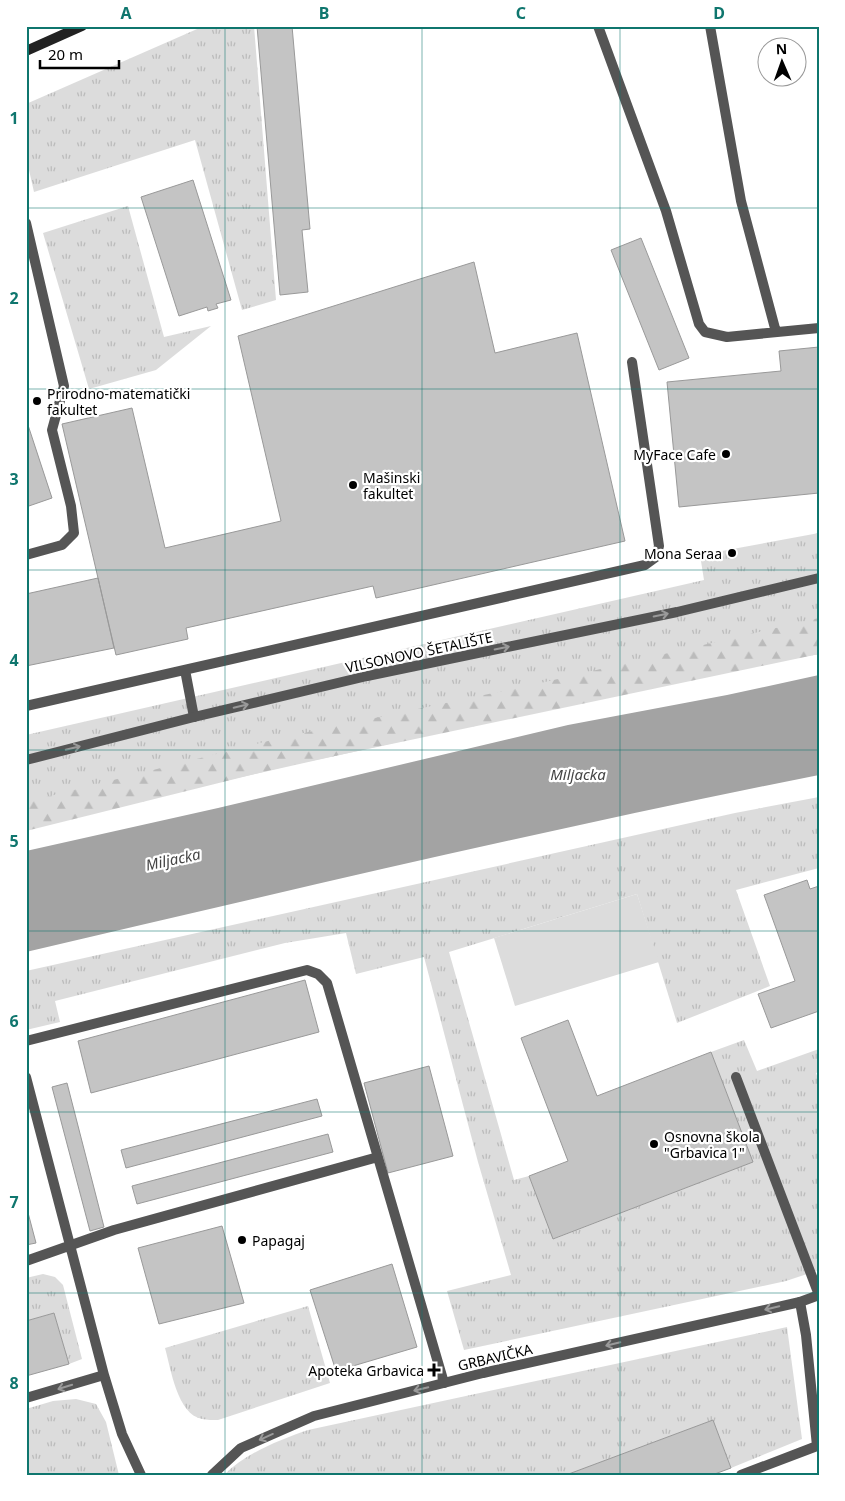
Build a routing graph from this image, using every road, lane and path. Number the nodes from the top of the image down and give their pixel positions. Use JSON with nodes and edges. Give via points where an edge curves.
{"nodes":[{"id":1,"x":82,"y":26,"type":"edge"},
{"id":2,"x":598,"y":26,"type":"edge"},
{"id":3,"x":710,"y":26,"type":"edge"},
{"id":4,"x":26,"y":51,"type":"edge"},
{"id":5,"x":26,"y":223,"type":"edge"},
{"id":6,"x":819,"y":328,"type":"edge"},
{"id":7,"x":776,"y":332,"type":"junction"},
{"id":8,"x":632,"y":362,"type":"dead end"},
{"id":9,"x":26,"y":555,"type":"edge"},
{"id":10,"x":819,"y":578,"type":"edge"},
{"id":11,"x":185,"y":670,"type":"junction"},
{"id":12,"x":26,"y":706,"type":"edge"},
{"id":13,"x":194,"y":717,"type":"junction"},
{"id":14,"x":26,"y":760,"type":"edge"},
{"id":15,"x":26,"y":1041,"type":"edge"},
{"id":16,"x":26,"y":1077,"type":"edge"},
{"id":17,"x":736,"y":1077,"type":"dead end"},
{"id":18,"x":378,"y":1157,"type":"junction"},
{"id":19,"x":70,"y":1245,"type":"junction"},
{"id":20,"x":26,"y":1261,"type":"edge"},
{"id":21,"x":819,"y":1295,"type":"edge"},
{"id":22,"x":800,"y":1302,"type":"junction"},
{"id":23,"x":104,"y":1375,"type":"junction"},
{"id":24,"x":444,"y":1383,"type":"junction"},
{"id":25,"x":26,"y":1398,"type":"edge"},
{"id":26,"x":141,"y":1475,"type":"edge"},
{"id":27,"x":212,"y":1475,"type":"edge"},
{"id":28,"x":741,"y":1475,"type":"edge"}],
"edges":[{"from":1,"to":4,"type":"main road"},
{"from":2,"to":7,"type":"street","via":[[666,211],[699,324],[705,332],[727,337]]},
{"from":3,"to":7,"type":"street","via":[[741,201]]},
{"from":5,"to":9,"type":"street","via":[[64,386],[52,430],[71,506],[74,533],[62,545]]},
{"from":6,"to":7,"type":"street"},
{"from":8,"to":11,"type":"street","via":[[659,546],[656,556],[645,565]]},
{"from":13,"to":10,"type":"street","name":"VILSONOVO ŠETALIŠTE","one_way":true},
{"from":11,"to":12,"type":"street"},
{"from":11,"to":13,"type":"street"},
{"from":14,"to":13,"type":"street","name":"VILSONOVO ŠETALIŠTE","one_way":true},
{"from":15,"to":18,"type":"street","via":[[307,970],[318,974],[327,983]]},
{"from":16,"to":19,"type":"street"},
{"from":17,"to":21,"type":"street"},
{"from":18,"to":19,"type":"street"},
{"from":18,"to":24,"type":"street"},
{"from":19,"to":20,"type":"street"},
{"from":19,"to":23,"type":"street"},
{"from":21,"to":22,"type":"street","name":"GRBAVIČKA"},
{"from":22,"to":24,"type":"street","name":"GRBAVIČKA","one_way":true},
{"from":22,"to":28,"type":"street","via":[[817,1446]]},
{"from":23,"to":25,"type":"street","one_way":true},
{"from":23,"to":26,"type":"street","via":[[122,1434]]},
{"from":24,"to":27,"type":"street","name":"GRBAVIČKA","one_way":true,"via":[[314,1416],[241,1448]]}]}
